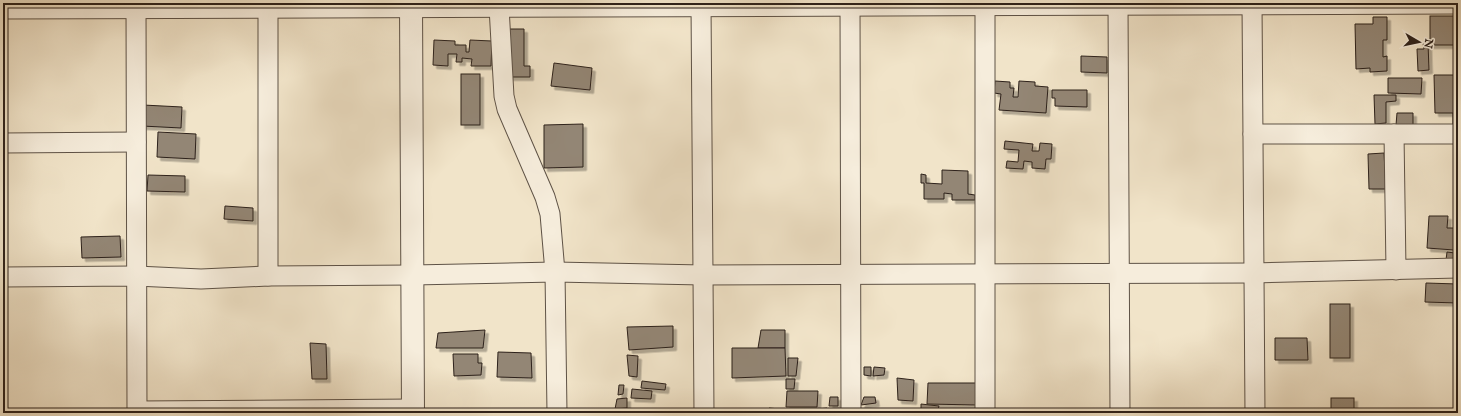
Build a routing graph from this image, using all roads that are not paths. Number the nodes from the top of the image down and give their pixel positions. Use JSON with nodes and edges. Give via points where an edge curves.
{"nodes":[{"id":1,"x":984,"y":4,"type":"edge"},
{"id":2,"x":1118,"y":4,"type":"edge"},
{"id":3,"x":1252,"y":4,"type":"edge"},
{"id":4,"x":1458,"y":4,"type":"edge"},
{"id":5,"x":411,"y":5,"type":"edge"},
{"id":6,"x":557,"y":5,"type":"edge"},
{"id":7,"x":701,"y":5,"type":"edge"},
{"id":8,"x":850,"y":5,"type":"edge"},
{"id":9,"x":136,"y":6,"type":"edge"},
{"id":10,"x":268,"y":6,"type":"edge"},
{"id":11,"x":499,"y":7,"type":"junction"},
{"id":12,"x":3,"y":9,"type":"edge"},
{"id":13,"x":1253,"y":134,"type":"junction"},
{"id":14,"x":1394,"y":134,"type":"junction"},
{"id":15,"x":1458,"y":134,"type":"edge"},
{"id":16,"x":136,"y":142,"type":"junction"},
{"id":17,"x":3,"y":144,"type":"edge"},
{"id":18,"x":1458,"y":268,"type":"edge"},
{"id":19,"x":1396,"y":270,"type":"junction"},
{"id":20,"x":555,"y":272,"type":"junction"},
{"id":21,"x":1119,"y":273,"type":"junction"},
{"id":22,"x":1254,"y":273,"type":"junction"},
{"id":23,"x":851,"y":274,"type":"junction"},
{"id":24,"x":985,"y":274,"type":"junction"},
{"id":25,"x":412,"y":275,"type":"junction"},
{"id":26,"x":703,"y":275,"type":"junction"},
{"id":27,"x":136,"y":276,"type":"junction"},
{"id":28,"x":268,"y":276,"type":"junction"},
{"id":29,"x":3,"y":277,"type":"edge"},
{"id":30,"x":413,"y":411,"type":"edge"},
{"id":31,"x":137,"y":412,"type":"edge"},
{"id":32,"x":557,"y":413,"type":"edge"},
{"id":33,"x":704,"y":413,"type":"edge"},
{"id":34,"x":851,"y":413,"type":"edge"},
{"id":35,"x":985,"y":413,"type":"edge"},
{"id":36,"x":1120,"y":413,"type":"edge"},
{"id":37,"x":1255,"y":413,"type":"edge"}],
"edges":[{"from":1,"to":2,"type":"street"},
{"from":1,"to":8,"type":"street"},
{"from":1,"to":24,"type":"street"},
{"from":2,"to":3,"type":"street"},
{"from":2,"to":21,"type":"street"},
{"from":3,"to":4,"type":"street"},
{"from":3,"to":13,"type":"street"},
{"from":5,"to":10,"type":"street"},
{"from":5,"to":11,"type":"street"},
{"from":5,"to":25,"type":"street"},
{"from":6,"to":7,"type":"street"},
{"from":6,"to":11,"type":"street"},
{"from":7,"to":8,"type":"street"},
{"from":7,"to":26,"type":"street"},
{"from":8,"to":23,"type":"street"},
{"from":9,"to":10,"type":"street"},
{"from":9,"to":12,"type":"street"},
{"from":9,"to":16,"type":"street"},
{"from":10,"to":28,"type":"street"},
{"from":11,"to":20,"type":"street","via":[[504,96],[550,214]]},
{"from":13,"to":14,"type":"street"},
{"from":13,"to":22,"type":"street"},
{"from":14,"to":15,"type":"street"},
{"from":14,"to":19,"type":"street"},
{"from":16,"to":17,"type":"street"},
{"from":16,"to":27,"type":"street"},
{"from":18,"to":19,"type":"street"},
{"from":19,"to":22,"type":"street"},
{"from":20,"to":25,"type":"street"},
{"from":20,"to":26,"type":"street"},
{"from":20,"to":32,"type":"street"},
{"from":21,"to":22,"type":"street"},
{"from":21,"to":24,"type":"street"},
{"from":21,"to":36,"type":"street"},
{"from":22,"to":37,"type":"street"},
{"from":23,"to":24,"type":"street"},
{"from":23,"to":26,"type":"street"},
{"from":23,"to":34,"type":"street"},
{"from":24,"to":35,"type":"street"},
{"from":25,"to":28,"type":"street"},
{"from":25,"to":30,"type":"street"},
{"from":26,"to":33,"type":"street"},
{"from":27,"to":28,"type":"street","via":[[201,279]]},
{"from":27,"to":29,"type":"street"},
{"from":27,"to":31,"type":"street"},
{"from":30,"to":31,"type":"street"}]}
